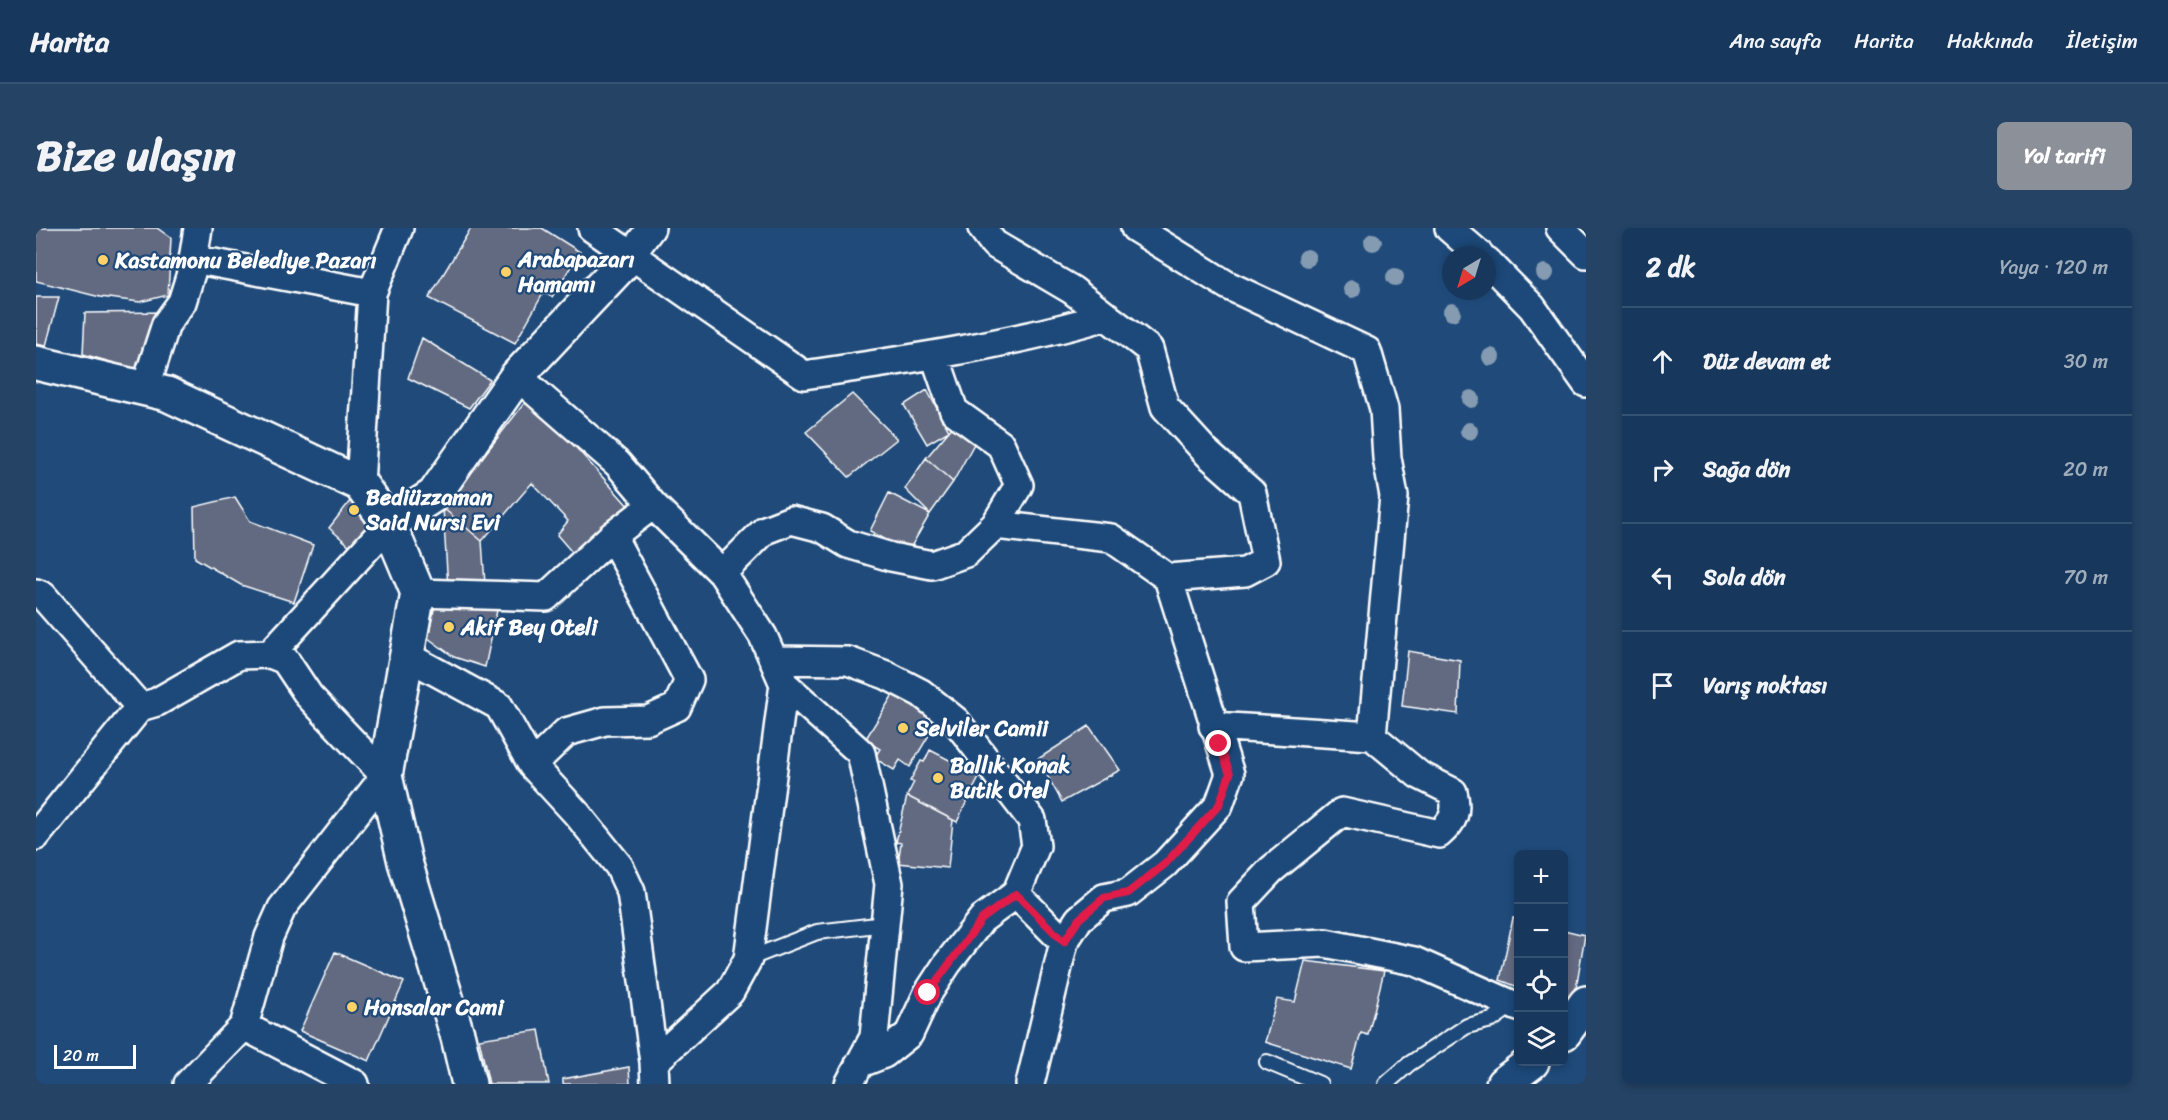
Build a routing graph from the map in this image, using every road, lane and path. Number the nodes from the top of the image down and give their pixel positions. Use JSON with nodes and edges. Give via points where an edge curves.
{"nodes":[{"id":1,"x":198,"y":228,"type":"edge"},
{"id":2,"x":399,"y":228,"type":"edge"},
{"id":3,"x":592,"y":228,"type":"edge"},
{"id":4,"x":651,"y":228,"type":"edge"},
{"id":5,"x":982,"y":228,"type":"edge"},
{"id":6,"x":1135,"y":228,"type":"edge"},
{"id":7,"x":1449,"y":228,"type":"edge"},
{"id":8,"x":1560,"y":228,"type":"edge"},
{"id":9,"x":1470,"y":246,"type":"edge"},
{"id":10,"x":1586,"y":254,"type":"edge"},
{"id":11,"x":630,"y":255,"type":"junction"},
{"id":12,"x":193,"y":259,"type":"junction"},
{"id":13,"x":1496,"y":270,"type":"edge"},
{"id":14,"x":372,"y":293,"type":"junction"},
{"id":15,"x":1107,"y":316,"type":"junction"},
{"id":16,"x":935,"y":356,"type":"junction"},
{"id":17,"x":36,"y":363,"type":"edge"},
{"id":18,"x":517,"y":376,"type":"junction"},
{"id":19,"x":1586,"y":383,"type":"edge"},
{"id":20,"x":145,"y":388,"type":"junction"},
{"id":21,"x":360,"y":484,"type":"junction"},
{"id":22,"x":653,"y":505,"type":"junction"},
{"id":23,"x":389,"y":524,"type":"junction"},
{"id":24,"x":995,"y":525,"type":"junction"},
{"id":25,"x":612,"y":536,"type":"junction"},
{"id":26,"x":722,"y":573,"type":"junction"},
{"id":27,"x":1168,"y":578,"type":"junction"},
{"id":28,"x":36,"y":593,"type":"edge"},
{"id":29,"x":418,"y":593,"type":"junction"},
{"id":30,"x":270,"y":654,"type":"junction"},
{"id":31,"x":405,"y":655,"type":"junction"},
{"id":32,"x":779,"y":672,"type":"junction"},
{"id":33,"x":140,"y":707,"type":"junction"},
{"id":34,"x":1213,"y":726,"type":"junction"},
{"id":35,"x":1372,"y":736,"type":"junction"},
{"id":36,"x":532,"y":765,"type":"junction"},
{"id":37,"x":384,"y":776,"type":"junction"},
{"id":38,"x":36,"y":836,"type":"edge"},
{"id":39,"x":1016,"y":894,"type":"junction"},
{"id":40,"x":885,"y":924,"type":"junction"},
{"id":41,"x":1064,"y":942,"type":"junction"},
{"id":42,"x":748,"y":959,"type":"junction"},
{"id":43,"x":1586,"y":1003,"type":"edge"},
{"id":44,"x":1514,"y":1005,"type":"edge"},
{"id":45,"x":1514,"y":1007,"type":"edge"},
{"id":46,"x":244,"y":1026,"type":"junction"},
{"id":47,"x":1568,"y":1026,"type":"edge"},
{"id":48,"x":1267,"y":1062,"type":"dead end"},
{"id":49,"x":1527,"y":1066,"type":"edge"},
{"id":50,"x":655,"y":1073,"type":"edge"},
{"id":51,"x":854,"y":1074,"type":"edge"},
{"id":52,"x":188,"y":1084,"type":"edge"},
{"id":53,"x":355,"y":1084,"type":"edge"},
{"id":54,"x":469,"y":1084,"type":"edge"},
{"id":55,"x":1030,"y":1084,"type":"edge"},
{"id":56,"x":1320,"y":1084,"type":"edge"},
{"id":57,"x":1386,"y":1084,"type":"edge"},
{"id":58,"x":1503,"y":1084,"type":"edge"}],
"edges":[{"from":1,"to":12,"type":"street"},
{"from":2,"to":14,"type":"street"},
{"from":3,"to":11,"type":"street"},
{"from":4,"to":11,"type":"street"},
{"from":5,"to":15,"type":"street","via":[[994,244],[1072,290]]},
{"from":6,"to":35,"type":"street","via":[[1227,285],[1367,351],[1384,409],[1394,496]]},
{"from":7,"to":9,"type":"street"},
{"from":8,"to":10,"type":"street"},
{"from":11,"to":16,"type":"street","via":[[804,375]]},
{"from":11,"to":18,"type":"main road"},
{"from":12,"to":14,"type":"street"},
{"from":12,"to":20,"type":"street","via":[[182,302],[166,324]]},
{"from":13,"to":19,"type":"street","via":[[1532,307]]},
{"from":14,"to":21,"type":"street"},
{"from":15,"to":16,"type":"street"},
{"from":15,"to":27,"type":"street","via":[[1149,349],[1165,407],[1208,454],[1252,493],[1266,561],[1245,572]]},
{"from":16,"to":24,"type":"street","via":[[954,411],[1001,445],[1016,474],[1019,485]]},
{"from":17,"to":20,"type":"main road"},
{"from":18,"to":22,"type":"street","via":[[618,464]]},
{"from":18,"to":23,"type":"main road","via":[[434,495]]},
{"from":20,"to":21,"type":"main road","via":[[167,394]]},
{"from":21,"to":23,"type":"main road"},
{"from":22,"to":25,"type":"street"},
{"from":22,"to":26,"type":"street"},
{"from":23,"to":29,"type":"main road"},
{"from":23,"to":30,"type":"street"},
{"from":24,"to":26,"type":"street","via":[[966,554],[932,565],[848,544],[822,528],[791,520],[765,530]]},
{"from":24,"to":27,"type":"street","via":[[1111,538]]},
{"from":25,"to":29,"type":"street","via":[[546,597]]},
{"from":25,"to":36,"type":"street","via":[[689,680],[677,707],[648,720],[605,721],[566,732]]},
{"from":26,"to":32,"type":"street","via":[[763,636]]},
{"from":27,"to":34,"type":"street"},
{"from":28,"to":33,"type":"street","via":[[43,596]]},
{"from":29,"to":31,"type":"main road"},
{"from":30,"to":33,"type":"street","via":[[239,655],[157,702]]},
{"from":30,"to":37,"type":"street","via":[[285,660],[309,696]]},
{"from":31,"to":36,"type":"street","via":[[499,706]]},
{"from":31,"to":37,"type":"main road"},
{"from":32,"to":39,"type":"street","via":[[848,661],[921,693],[956,721],[1032,820],[1036,846]]},
{"from":32,"to":40,"type":"street","via":[[861,753],[889,884]]},
{"from":32,"to":42,"type":"street"},
{"from":33,"to":38,"type":"street"},
{"from":34,"to":35,"type":"street"},
{"from":34,"to":41,"type":"street","via":[[1230,774],[1219,805],[1165,864],[1128,893],[1104,898],[1079,919]]},
{"from":35,"to":44,"type":"street","via":[[1419,775],[1453,792],[1457,807],[1451,823],[1438,834],[1342,812],[1271,870],[1241,902],[1244,947],[1325,943],[1414,961]]},
{"from":36,"to":50,"type":"street","via":[[619,866],[631,892]]},
{"from":37,"to":46,"type":"street","via":[[282,908],[268,937]]},
{"from":37,"to":54,"type":"main road"},
{"from":39,"to":41,"type":"street"},
{"from":39,"to":51,"type":"street","via":[[982,919],[947,964],[909,1034]]},
{"from":40,"to":42,"type":"lane","via":[[817,932]]},
{"from":40,"to":51,"type":"street","via":[[874,1037]]},
{"from":41,"to":55,"type":"street"},
{"from":42,"to":50,"type":"street","via":[[730,992]]},
{"from":43,"to":47,"type":"main road"},
{"from":45,"to":57,"type":"lane","via":[[1492,1020],[1467,1026]]},
{"from":46,"to":52,"type":"street"},
{"from":46,"to":53,"type":"street"},
{"from":48,"to":56,"type":"lane"},
{"from":49,"to":58,"type":"main road"}]}
